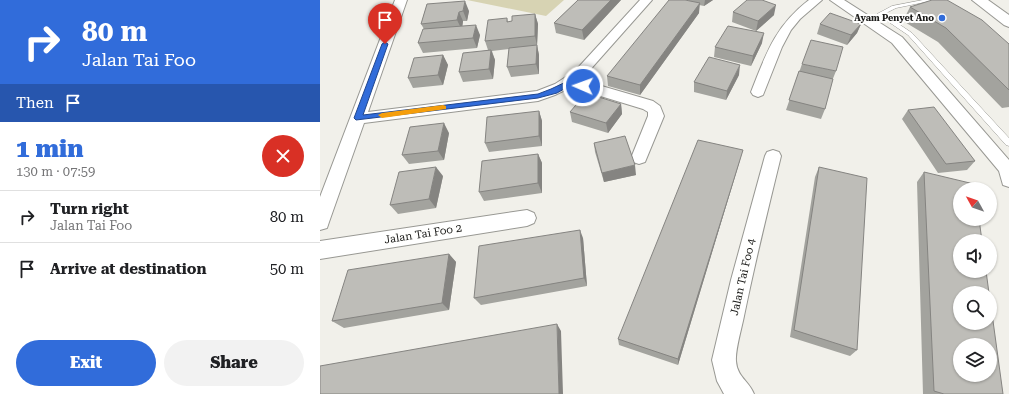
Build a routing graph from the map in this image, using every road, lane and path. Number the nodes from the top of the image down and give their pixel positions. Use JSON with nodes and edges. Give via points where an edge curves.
{"nodes":[{"id":1,"x":401,"y":0,"type":"edge"},
{"id":2,"x":646,"y":0,"type":"edge"},
{"id":3,"x":816,"y":0,"type":"edge"},
{"id":4,"x":836,"y":0,"type":"edge"},
{"id":5,"x":932,"y":0,"type":"edge"},
{"id":6,"x":979,"y":0,"type":"edge"},
{"id":7,"x":999,"y":0,"type":"edge"},
{"id":8,"x":1009,"y":6,"type":"edge"},
{"id":9,"x":880,"y":14,"type":"junction"},
{"id":10,"x":865,"y":19,"type":"junction"},
{"id":11,"x":1009,"y":22,"type":"edge"},
{"id":12,"x":570,"y":82,"type":"junction"},
{"id":13,"x":758,"y":92,"type":"dead end"},
{"id":14,"x":358,"y":118,"type":"junction"},
{"id":15,"x":1009,"y":143,"type":"edge"},
{"id":16,"x":773,"y":156,"type":"dead end"},
{"id":17,"x":639,"y":158,"type":"dead end"},
{"id":18,"x":1009,"y":180,"type":"edge"},
{"id":19,"x":527,"y":218,"type":"dead end"},
{"id":20,"x":320,"y":222,"type":"edge"},
{"id":21,"x":320,"y":250,"type":"edge"},
{"id":22,"x":742,"y":394,"type":"edge"}],
"edges":[{"from":1,"to":14,"type":"street"},
{"from":2,"to":12,"type":"street"},
{"from":3,"to":13,"type":"street","via":[[789,24],[772,55]]},
{"from":4,"to":10,"type":"street"},
{"from":5,"to":9,"type":"lane","via":[[894,7]]},
{"from":6,"to":11,"type":"street"},
{"from":7,"to":8,"type":"street"},
{"from":9,"to":10,"type":"lane"},
{"from":9,"to":15,"type":"lane","via":[[910,34]]},
{"from":10,"to":18,"type":"street","via":[[897,40],[1007,169]]},
{"from":12,"to":14,"type":"street","via":[[538,96]]},
{"from":12,"to":17,"type":"street","via":[[648,105],[655,110],[656,116]]},
{"from":14,"to":20,"type":"street"},
{"from":16,"to":22,"type":"street","name":"Jalan Tai Foo 4","via":[[741,280],[724,360],[729,381]]},
{"from":19,"to":21,"type":"street","name":"Jalan Tai Foo 2"}]}
